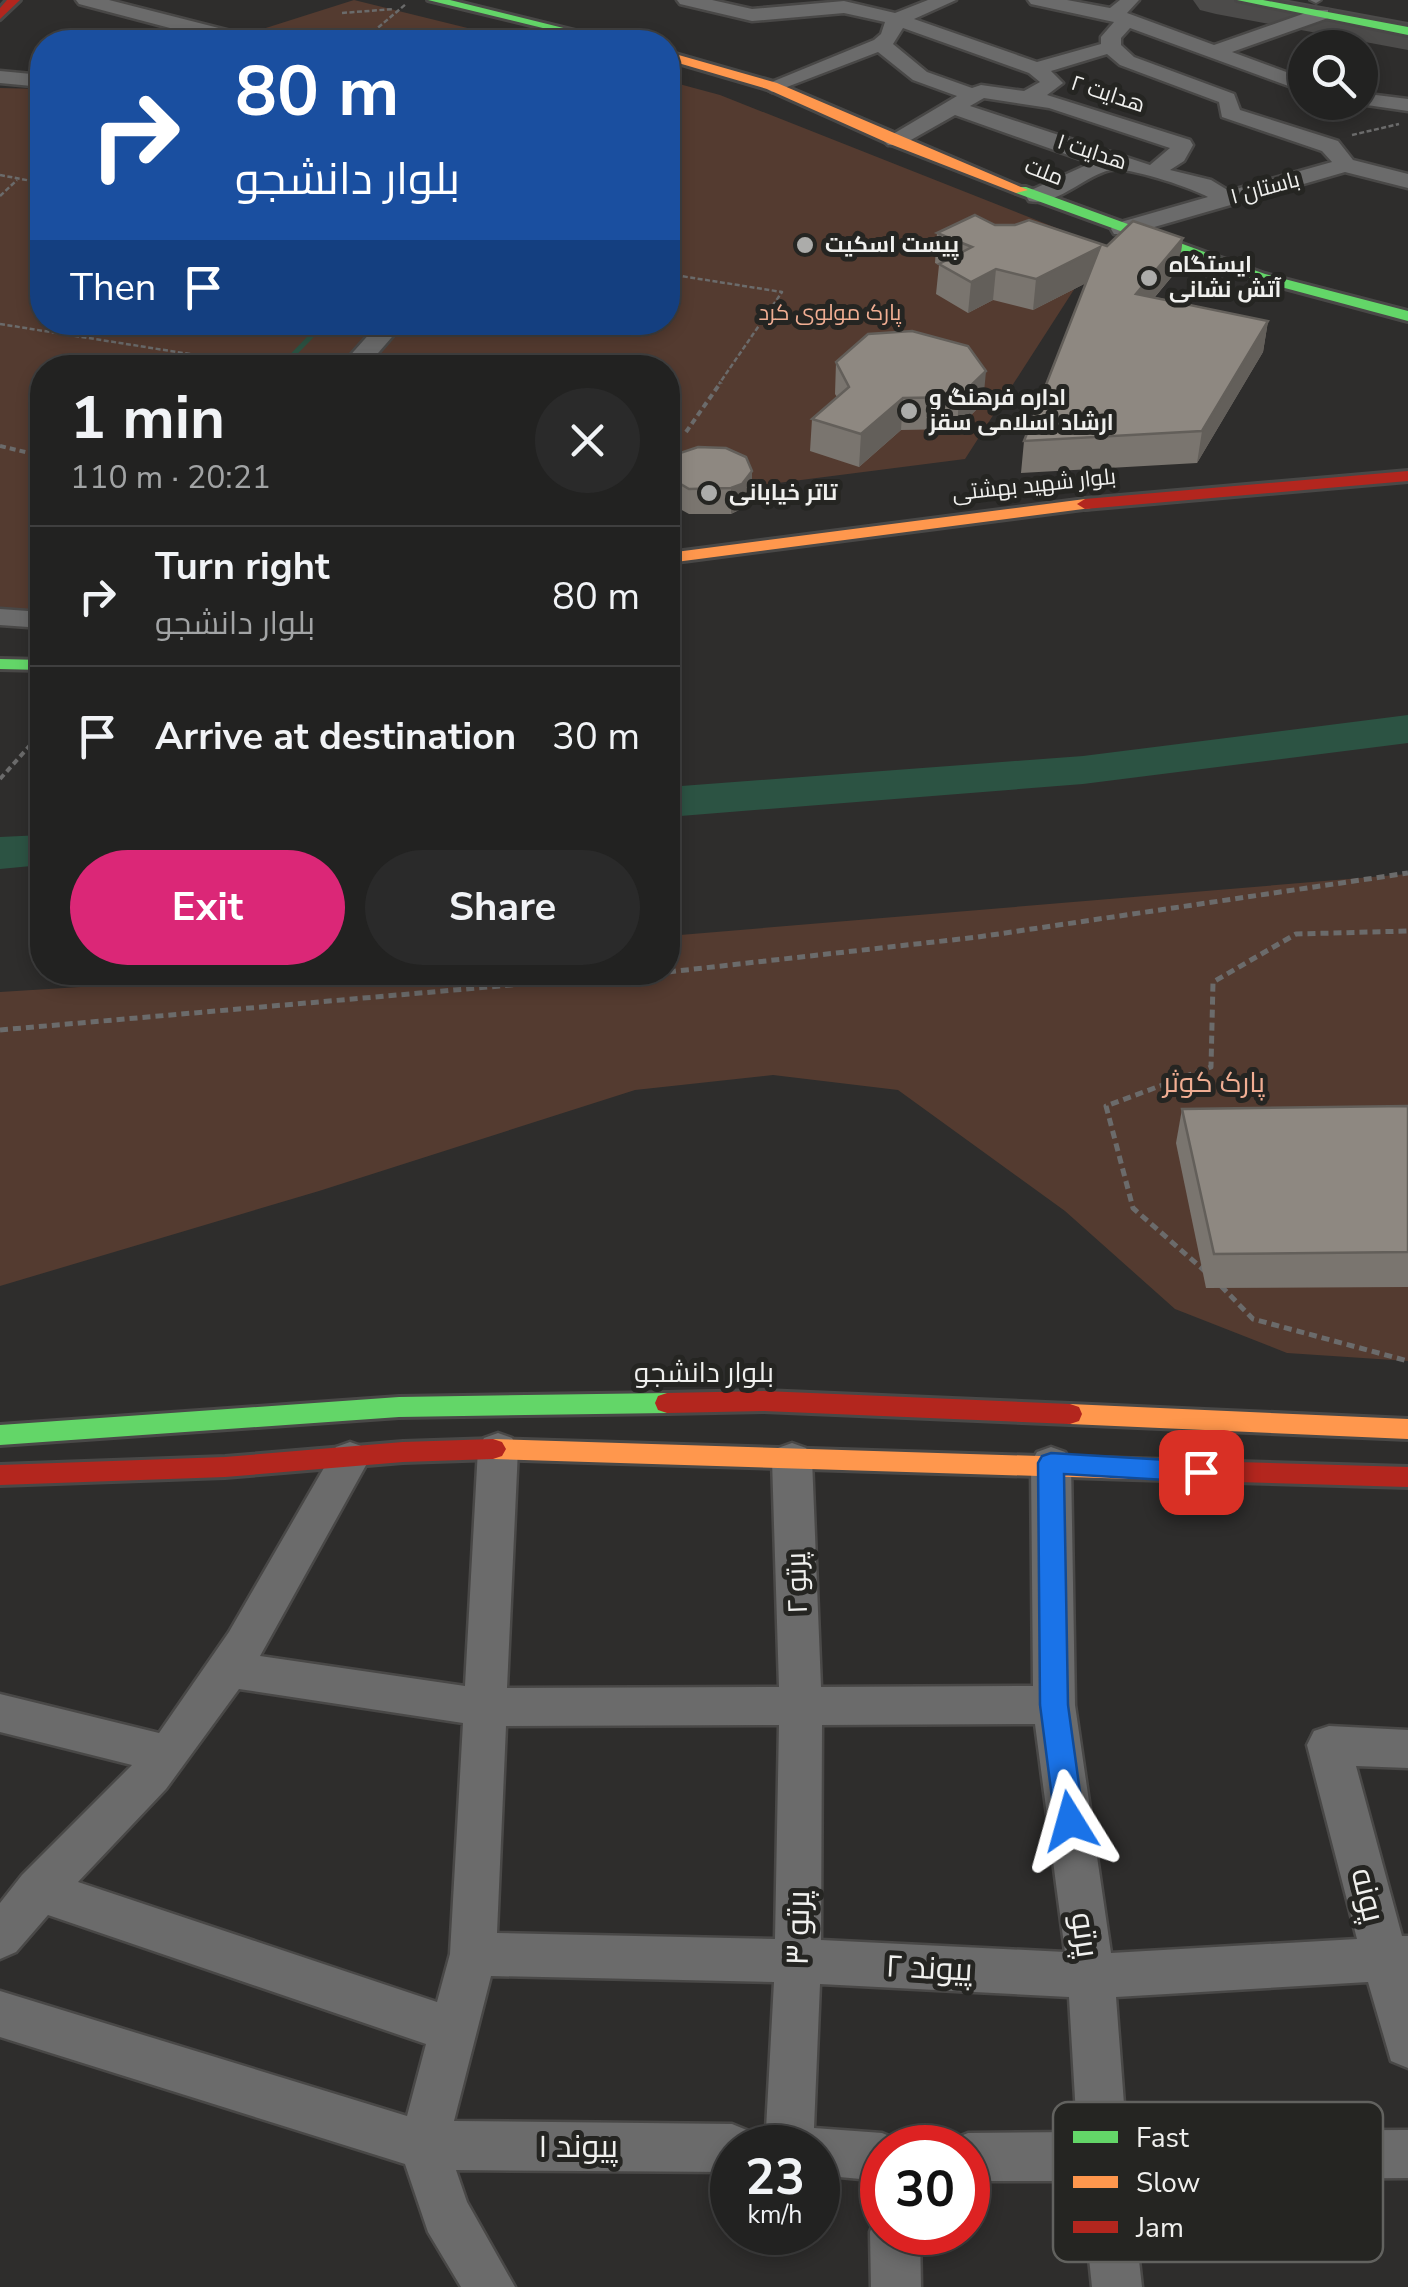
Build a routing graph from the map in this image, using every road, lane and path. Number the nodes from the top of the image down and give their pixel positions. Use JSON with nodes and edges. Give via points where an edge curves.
{"nodes":[{"id":1,"x":14,"y":0,"type":"edge"},
{"id":2,"x":86,"y":0,"type":"edge"},
{"id":3,"x":412,"y":0,"type":"edge"},
{"id":4,"x":434,"y":0,"type":"edge"},
{"id":5,"x":1038,"y":0,"type":"edge"},
{"id":6,"x":1244,"y":0,"type":"edge"},
{"id":7,"x":694,"y":2,"type":"edge"},
{"id":8,"x":472,"y":4,"type":"edge"},
{"id":9,"x":1317,"y":5,"type":"edge"},
{"id":10,"x":397,"y":8,"type":"junction"},
{"id":11,"x":943,"y":9,"type":"edge"},
{"id":12,"x":902,"y":10,"type":"edge"},
{"id":13,"x":1123,"y":11,"type":"edge"},
{"id":14,"x":342,"y":12,"type":"dead end"},
{"id":15,"x":0,"y":15,"type":"edge"},
{"id":16,"x":204,"y":30,"type":"edge"},
{"id":17,"x":373,"y":30,"type":"edge"},
{"id":18,"x":569,"y":30,"type":"edge"},
{"id":19,"x":1408,"y":31,"type":"edge"},
{"id":20,"x":880,"y":44,"type":"junction"},
{"id":21,"x":1111,"y":47,"type":"junction"},
{"id":22,"x":1214,"y":52,"type":"junction"},
{"id":23,"x":680,"y":59,"type":"edge"},
{"id":24,"x":1036,"y":69,"type":"junction"},
{"id":25,"x":0,"y":78,"type":"edge"},
{"id":26,"x":30,"y":80,"type":"edge"},
{"id":27,"x":1288,"y":80,"type":"edge"},
{"id":28,"x":772,"y":86,"type":"junction"},
{"id":29,"x":970,"y":98,"type":"junction"},
{"id":30,"x":1027,"y":98,"type":"junction"},
{"id":31,"x":1378,"y":101,"type":"edge"},
{"id":32,"x":1408,"y":105,"type":"edge"},
{"id":33,"x":1394,"y":128,"type":"dead end"},
{"id":34,"x":895,"y":141,"type":"junction"},
{"id":35,"x":1330,"y":146,"type":"junction"},
{"id":36,"x":1110,"y":162,"type":"junction"},
{"id":37,"x":1344,"y":165,"type":"junction"},
{"id":38,"x":1402,"y":168,"type":"edge"},
{"id":39,"x":1156,"y":171,"type":"junction"},
{"id":40,"x":0,"y":175,"type":"edge"},
{"id":41,"x":17,"y":180,"type":"junction"},
{"id":42,"x":30,"y":182,"type":"edge"},
{"id":43,"x":0,"y":196,"type":"edge"},
{"id":44,"x":1037,"y":196,"type":"junction"},
{"id":45,"x":1227,"y":198,"type":"junction"},
{"id":46,"x":1122,"y":230,"type":"junction"},
{"id":47,"x":680,"y":276,"type":"edge"},
{"id":48,"x":1408,"y":316,"type":"edge"},
{"id":49,"x":0,"y":324,"type":"edge"},
{"id":50,"x":30,"y":329,"type":"edge"},
{"id":51,"x":70,"y":335,"type":"edge"},
{"id":52,"x":382,"y":335,"type":"edge"},
{"id":53,"x":196,"y":355,"type":"edge"},
{"id":54,"x":362,"y":355,"type":"edge"},
{"id":55,"x":686,"y":432,"type":"dead end"},
{"id":56,"x":0,"y":446,"type":"edge"},
{"id":57,"x":30,"y":453,"type":"edge"},
{"id":58,"x":1408,"y":458,"type":"edge"},
{"id":59,"x":1408,"y":476,"type":"edge"},
{"id":60,"x":990,"y":493,"type":"dead end"},
{"id":61,"x":736,"y":526,"type":"dead end"},
{"id":62,"x":680,"y":536,"type":"edge"},
{"id":63,"x":680,"y":554,"type":"edge"},
{"id":64,"x":0,"y":617,"type":"edge"},
{"id":65,"x":30,"y":619,"type":"edge"},
{"id":66,"x":0,"y":664,"type":"edge"},
{"id":67,"x":30,"y":665,"type":"edge"},
{"id":68,"x":0,"y":684,"type":"edge"},
{"id":69,"x":30,"y":684,"type":"edge"},
{"id":70,"x":30,"y":745,"type":"edge"},
{"id":71,"x":0,"y":779,"type":"edge"},
{"id":72,"x":1408,"y":874,"type":"edge"},
{"id":73,"x":1408,"y":931,"type":"edge"},
{"id":74,"x":680,"y":971,"type":"edge"},
{"id":75,"x":511,"y":985,"type":"edge"},
{"id":76,"x":0,"y":1030,"type":"edge"},
{"id":77,"x":1408,"y":1362,"type":"edge"},
{"id":78,"x":399,"y":1407,"type":"junction"},
{"id":79,"x":1408,"y":1429,"type":"edge"},
{"id":80,"x":0,"y":1435,"type":"edge"},
{"id":81,"x":498,"y":1449,"type":"junction"},
{"id":82,"x":403,"y":1452,"type":"junction"},
{"id":83,"x":350,"y":1458,"type":"junction"},
{"id":84,"x":792,"y":1458,"type":"junction"},
{"id":85,"x":1051,"y":1463,"type":"junction"},
{"id":86,"x":1,"y":1477,"type":"edge"},
{"id":87,"x":1408,"y":1477,"type":"edge"},
{"id":88,"x":232,"y":1670,"type":"junction"},
{"id":89,"x":1054,"y":1705,"type":"junction"},
{"id":90,"x":482,"y":1707,"type":"junction"},
{"id":91,"x":801,"y":1708,"type":"junction"},
{"id":92,"x":0,"y":1713,"type":"edge"},
{"id":93,"x":1408,"y":1749,"type":"edge"},
{"id":94,"x":168,"y":1756,"type":"junction"},
{"id":95,"x":38,"y":1890,"type":"junction"},
{"id":96,"x":0,"y":1937,"type":"edge"},
{"id":97,"x":474,"y":1954,"type":"junction"},
{"id":98,"x":1396,"y":1957,"type":"edge"},
{"id":99,"x":798,"y":1961,"type":"junction"},
{"id":100,"x":1091,"y":1976,"type":"junction"},
{"id":101,"x":0,"y":2014,"type":"edge"},
{"id":102,"x":455,"y":2031,"type":"junction"},
{"id":103,"x":1408,"y":2045,"type":"edge"},
{"id":104,"x":1099,"y":2102,"type":"edge"},
{"id":105,"x":790,"y":2125,"type":"edge"},
{"id":106,"x":424,"y":2145,"type":"junction"},
{"id":107,"x":710,"y":2148,"type":"edge"},
{"id":108,"x":1383,"y":2154,"type":"edge"},
{"id":109,"x":1408,"y":2154,"type":"edge"},
{"id":110,"x":1053,"y":2156,"type":"edge"},
{"id":111,"x":990,"y":2157,"type":"edge"},
{"id":112,"x":895,"y":2255,"type":"edge"},
{"id":113,"x":1114,"y":2262,"type":"edge"},
{"id":114,"x":490,"y":2287,"type":"edge"},
{"id":115,"x":896,"y":2287,"type":"edge"},
{"id":116,"x":1117,"y":2287,"type":"edge"}],
"edges":[{"from":1,"to":15,"type":"main road"},
{"from":2,"to":16,"type":"street"},
{"from":3,"to":10,"type":"path"},
{"from":4,"to":8,"type":"main road"},
{"from":5,"to":13,"type":"street"},
{"from":6,"to":9,"type":"main road"},
{"from":7,"to":12,"type":"street","via":[[752,14]]},
{"from":8,"to":18,"type":"main road"},
{"from":9,"to":19,"type":"main road"},
{"from":9,"to":22,"type":"street"},
{"from":10,"to":14,"type":"path"},
{"from":10,"to":17,"type":"path"},
{"from":11,"to":12,"type":"street"},
{"from":12,"to":20,"type":"street"},
{"from":12,"to":24,"type":"street"},
{"from":13,"to":21,"type":"street"},
{"from":13,"to":22,"type":"street"},
{"from":20,"to":28,"type":"street"},
{"from":20,"to":29,"type":"street","via":[[920,76]]},
{"from":21,"to":24,"type":"street"},
{"from":21,"to":35,"type":"street","via":[[1127,61],[1227,98],[1228,113]]},
{"from":22,"to":27,"type":"street"},
{"from":23,"to":28,"type":"main road","name":"ملت"},
{"from":24,"to":30,"type":"street","via":[[1054,83]]},
{"from":25,"to":26,"type":"street"},
{"from":28,"to":34,"type":"main road","name":"ملت"},
{"from":29,"to":30,"type":"street","name":"هدایت ۲"},
{"from":29,"to":34,"type":"street"},
{"from":29,"to":36,"type":"street","name":"هدایت ۱"},
{"from":30,"to":39,"type":"street","name":"هدایت ۲","via":[[1182,145]]},
{"from":31,"to":32,"type":"street"},
{"from":33,"to":35,"type":"path"},
{"from":34,"to":44,"type":"main road","name":"ملت"},
{"from":35,"to":37,"type":"street"},
{"from":36,"to":39,"type":"street","name":"هدایت ۱"},
{"from":36,"to":44,"type":"street"},
{"from":37,"to":38,"type":"street","name":"باستان ۱"},
{"from":37,"to":45,"type":"street","name":"باستان ۱"},
{"from":39,"to":45,"type":"street","name":"هدایت ۱"},
{"from":40,"to":41,"type":"path"},
{"from":41,"to":42,"type":"path"},
{"from":41,"to":43,"type":"path"},
{"from":44,"to":46,"type":"main road","name":"ملت"},
{"from":45,"to":46,"type":"street","name":"باستان ۱"},
{"from":46,"to":48,"type":"main road","name":"ملت","via":[[1260,278]]},
{"from":47,"to":55,"type":"path","via":[[782,292]]},
{"from":49,"to":50,"type":"path"},
{"from":51,"to":53,"type":"path"},
{"from":52,"to":54,"type":"street"},
{"from":56,"to":57,"type":"path"},
{"from":58,"to":60,"type":"main road","name":"بلوار شهید بهشتی"},
{"from":59,"to":63,"type":"main road","name":"بلوار شهید بهشتی","via":[[1039,508]]},
{"from":61,"to":62,"type":"main road"},
{"from":64,"to":65,"type":"street"},
{"from":66,"to":67,"type":"main road"},
{"from":68,"to":69,"type":"main road"},
{"from":70,"to":71,"type":"path"},
{"from":72,"to":74,"type":"path","via":[[978,937]]},
{"from":73,"to":77,"type":"path","via":[[1296,934],[1214,982],[1211,1067],[1106,1106],[1132,1208],[1254,1320]]},
{"from":75,"to":76,"type":"path"},
{"from":78,"to":79,"type":"main road","name":"بلوار دانشجو","via":[[764,1401]]},
{"from":78,"to":80,"type":"main road","name":"بلوار دانشجو"},
{"from":78,"to":82,"type":"main road"},
{"from":81,"to":82,"type":"main road"},
{"from":81,"to":84,"type":"main road"},
{"from":81,"to":90,"type":"street"},
{"from":82,"to":83,"type":"main road"},
{"from":83,"to":86,"type":"main road"},
{"from":83,"to":88,"type":"street"},
{"from":84,"to":85,"type":"main road"},
{"from":84,"to":91,"type":"street","name":"پرتو ۲"},
{"from":85,"to":87,"type":"main road"},
{"from":85,"to":89,"type":"street","name":"پرتو"},
{"from":88,"to":90,"type":"street"},
{"from":88,"to":94,"type":"street"},
{"from":89,"to":91,"type":"street"},
{"from":89,"to":100,"type":"street","name":"پرتو"},
{"from":90,"to":91,"type":"street"},
{"from":90,"to":97,"type":"street"},
{"from":91,"to":99,"type":"street","name":"پرتو ۳"},
{"from":92,"to":94,"type":"street"},
{"from":93,"to":98,"type":"street","name":"پونه","via":[[1330,1745]]},
{"from":94,"to":95,"type":"street"},
{"from":95,"to":96,"type":"street"},
{"from":95,"to":102,"type":"street"},
{"from":97,"to":99,"type":"street","name":"پیوند ۲"},
{"from":97,"to":102,"type":"street"},
{"from":98,"to":100,"type":"street","name":"پیوند ۲"},
{"from":98,"to":103,"type":"street","name":"پونه"},
{"from":99,"to":100,"type":"street","name":"پیوند ۲"},
{"from":99,"to":105,"type":"street","name":"پرتو ۳"},
{"from":100,"to":104,"type":"street","name":"پرتو"},
{"from":101,"to":106,"type":"street","name":"پیوند ۱"},
{"from":102,"to":106,"type":"street"},
{"from":106,"to":107,"type":"street","name":"پیوند ۱"},
{"from":106,"to":114,"type":"street","via":[[446,2214]]},
{"from":108,"to":109,"type":"street"},
{"from":110,"to":111,"type":"street"},
{"from":112,"to":115,"type":"street"},
{"from":113,"to":116,"type":"street","name":"پرتو"}]}
